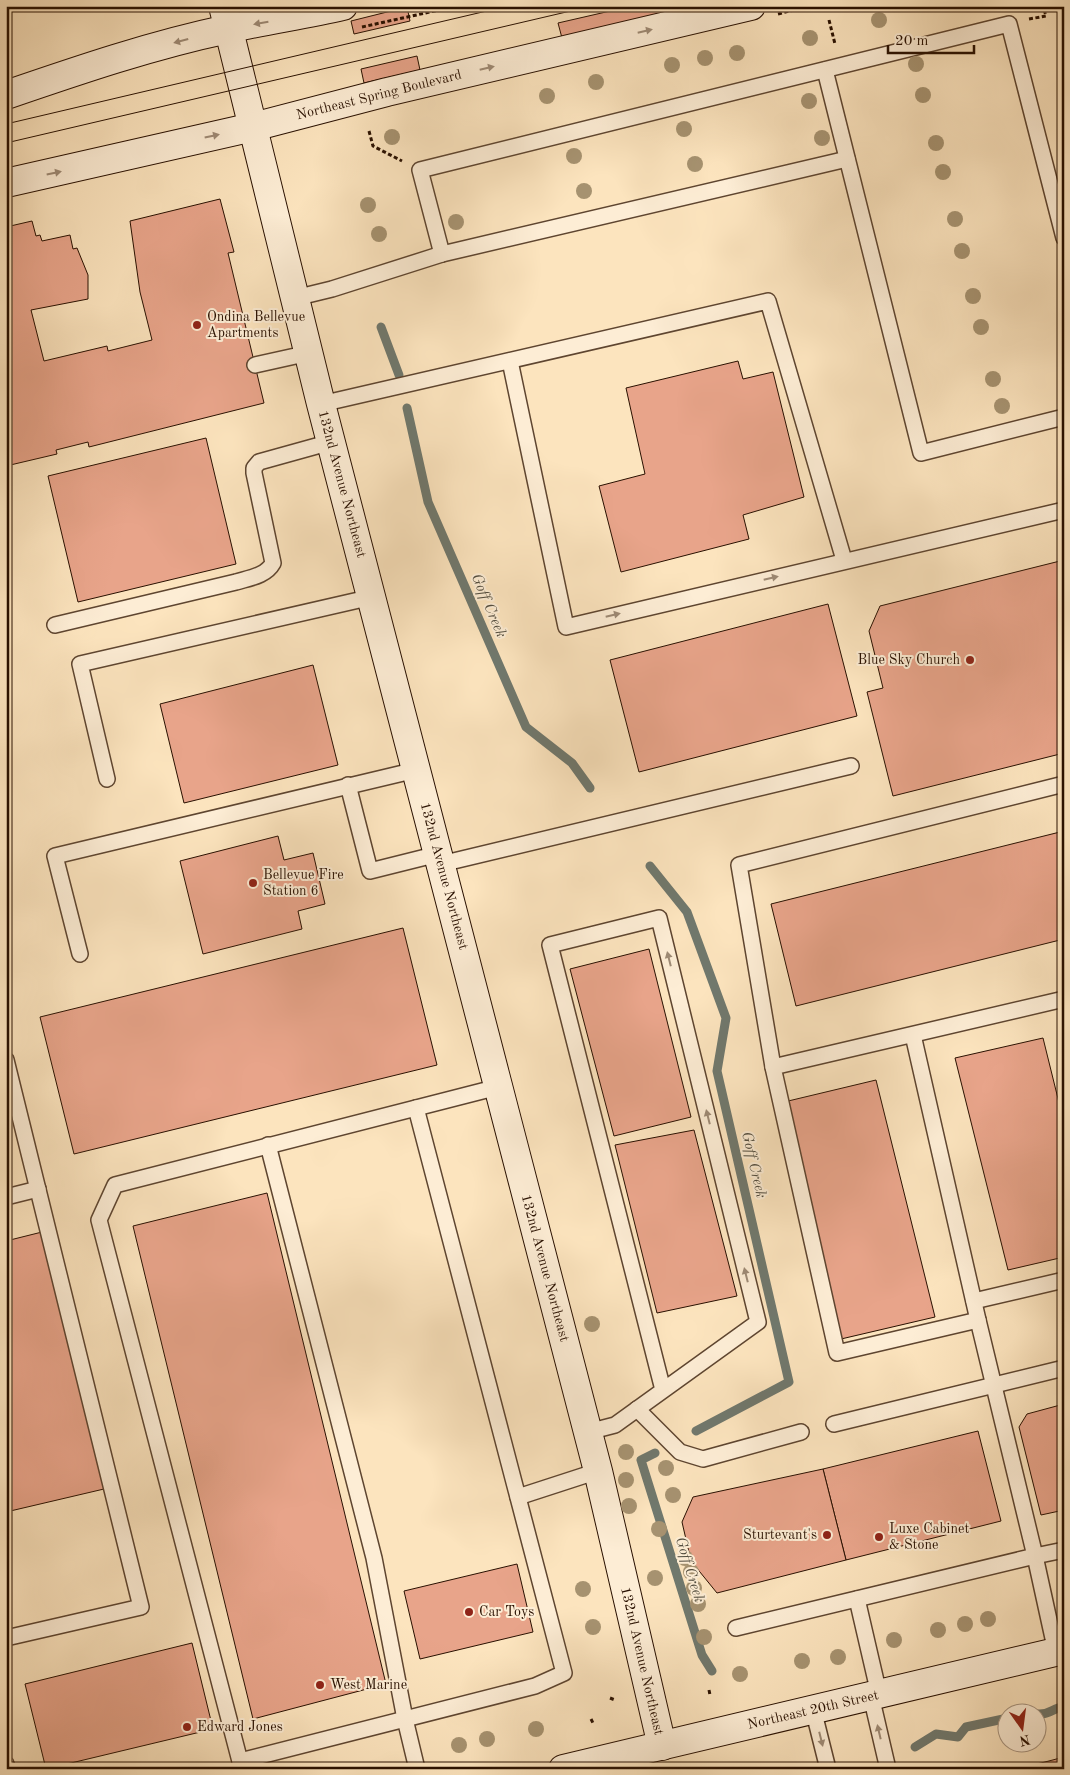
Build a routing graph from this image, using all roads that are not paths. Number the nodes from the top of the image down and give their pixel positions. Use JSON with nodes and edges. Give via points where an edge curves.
{"nodes":[{"id":1,"x":752,"y":6,"type":"edge"},
{"id":2,"x":225,"y":17,"type":"edge"},
{"id":3,"x":348,"y":18,"type":"edge"},
{"id":4,"x":825,"y":70,"type":"junction"},
{"id":5,"x":6,"y":95,"type":"edge"},
{"id":6,"x":253,"y":127,"type":"junction"},
{"id":7,"x":847,"y":159,"type":"junction"},
{"id":8,"x":6,"y":183,"type":"edge"},
{"id":9,"x":1064,"y":238,"type":"edge"},
{"id":10,"x":442,"y":254,"type":"junction"},
{"id":11,"x":295,"y":298,"type":"junction"},
{"id":12,"x":309,"y":353,"type":"junction"},
{"id":13,"x":510,"y":361,"type":"junction"},
{"id":14,"x":255,"y":365,"type":"dead end"},
{"id":15,"x":321,"y":404,"type":"junction"},
{"id":16,"x":1064,"y":417,"type":"edge"},
{"id":17,"x":331,"y":442,"type":"junction"},
{"id":18,"x":1064,"y":510,"type":"edge"},
{"id":19,"x":844,"y":560,"type":"junction"},
{"id":20,"x":372,"y":597,"type":"junction"},
{"id":21,"x":55,"y":625,"type":"dead end"},
{"id":22,"x":851,"y":766,"type":"dead end"},
{"id":23,"x":416,"y":770,"type":"junction"},
{"id":24,"x":107,"y":779,"type":"dead end"},
{"id":25,"x":1064,"y":784,"type":"edge"},
{"id":26,"x":348,"y":785,"type":"junction"},
{"id":27,"x":439,"y":859,"type":"junction"},
{"id":28,"x":80,"y":954,"type":"dead end"},
{"id":29,"x":1064,"y":998,"type":"edge"},
{"id":30,"x":913,"y":1035,"type":"junction"},
{"id":31,"x":6,"y":1060,"type":"edge"},
{"id":32,"x":773,"y":1067,"type":"junction"},
{"id":33,"x":498,"y":1087,"type":"junction"},
{"id":34,"x":416,"y":1108,"type":"junction"},
{"id":35,"x":268,"y":1146,"type":"junction"},
{"id":36,"x":38,"y":1189,"type":"junction"},
{"id":37,"x":6,"y":1197,"type":"edge"},
{"id":38,"x":1064,"y":1280,"type":"edge"},
{"id":39,"x":974,"y":1301,"type":"junction"},
{"id":40,"x":978,"y":1320,"type":"junction"},
{"id":41,"x":1064,"y":1368,"type":"edge"},
{"id":42,"x":994,"y":1385,"type":"junction"},
{"id":43,"x":663,"y":1390,"type":"junction"},
{"id":44,"x":637,"y":1409,"type":"junction"},
{"id":45,"x":834,"y":1424,"type":"dead end"},
{"id":46,"x":588,"y":1432,"type":"junction"},
{"id":47,"x":801,"y":1432,"type":"dead end"},
{"id":48,"x":598,"y":1471,"type":"junction"},
{"id":49,"x":518,"y":1498,"type":"junction"},
{"id":50,"x":1064,"y":1550,"type":"edge"},
{"id":51,"x":1035,"y":1556,"type":"junction"},
{"id":52,"x":857,"y":1599,"type":"junction"},
{"id":53,"x":736,"y":1628,"type":"dead end"},
{"id":54,"x":6,"y":1638,"type":"edge"},
{"id":55,"x":1060,"y":1651,"type":"edge"},
{"id":56,"x":875,"y":1695,"type":"junction"},
{"id":57,"x":813,"y":1710,"type":"junction"},
{"id":58,"x":405,"y":1719,"type":"junction"},
{"id":59,"x":662,"y":1746,"type":"junction"},
{"id":60,"x":6,"y":1764,"type":"edge"},
{"id":61,"x":241,"y":1765,"type":"edge"},
{"id":62,"x":8,"y":1769,"type":"edge"},
{"id":63,"x":417,"y":1769,"type":"edge"},
{"id":64,"x":563,"y":1769,"type":"edge"},
{"id":65,"x":828,"y":1769,"type":"edge"},
{"id":66,"x":888,"y":1769,"type":"edge"}],
"edges":[{"from":6,"to":1,"type":"street","name":"Northeast Spring Boulevard","one_way":true},
{"from":3,"to":2,"type":"street","one_way":true},
{"from":2,"to":5,"type":"street","one_way":true,"via":[[123,56]]},
{"from":2,"to":6,"type":"street","name":"132nd Avenue Northeast"},
{"from":4,"to":7,"type":"lane"},
{"from":4,"to":9,"type":"lane","via":[[1009,24]]},
{"from":4,"to":10,"type":"lane","via":[[420,170]]},
{"from":8,"to":6,"type":"street","name":"Northeast Spring Boulevard","one_way":true},
{"from":6,"to":11,"type":"street","name":"132nd Avenue Northeast"},
{"from":7,"to":10,"type":"lane"},
{"from":7,"to":16,"type":"lane","via":[[921,453]]},
{"from":10,"to":11,"type":"lane"},
{"from":11,"to":12,"type":"street","name":"132nd Avenue Northeast"},
{"from":12,"to":14,"type":"lane"},
{"from":12,"to":15,"type":"street","name":"132nd Avenue Northeast"},
{"from":13,"to":15,"type":"lane"},
{"from":13,"to":19,"type":"lane","via":[[768,301]]},
{"from":13,"to":19,"type":"lane","one_way":true,"via":[[566,626]]},
{"from":15,"to":17,"type":"street","name":"132nd Avenue Northeast"},
{"from":17,"to":20,"type":"street","name":"132nd Avenue Northeast"},
{"from":17,"to":21,"type":"lane","via":[[258,462],[254,468],[273,563],[262,574]]},
{"from":18,"to":19,"type":"lane"},
{"from":20,"to":23,"type":"street","name":"132nd Avenue Northeast"},
{"from":20,"to":24,"type":"lane","via":[[80,664]]},
{"from":22,"to":27,"type":"lane"},
{"from":23,"to":26,"type":"lane"},
{"from":23,"to":27,"type":"street","name":"132nd Avenue Northeast"},
{"from":25,"to":32,"type":"lane","via":[[739,864]]},
{"from":26,"to":27,"type":"lane","via":[[370,871]]},
{"from":26,"to":28,"type":"lane","via":[[55,856]]},
{"from":27,"to":33,"type":"street","name":"132nd Avenue Northeast"},
{"from":29,"to":30,"type":"lane"},
{"from":30,"to":32,"type":"lane"},
{"from":30,"to":39,"type":"lane"},
{"from":31,"to":36,"type":"lane"},
{"from":32,"to":40,"type":"lane","via":[[837,1354]]},
{"from":33,"to":34,"type":"lane"},
{"from":33,"to":46,"type":"street","name":"132nd Avenue Northeast"},
{"from":34,"to":35,"type":"lane"},
{"from":34,"to":49,"type":"lane"},
{"from":35,"to":58,"type":"lane","via":[[374,1558]]},
{"from":35,"to":61,"type":"lane","via":[[115,1185],[99,1220]]},
{"from":36,"to":37,"type":"lane"},
{"from":36,"to":54,"type":"lane","via":[[141,1607]]},
{"from":38,"to":39,"type":"lane"},
{"from":39,"to":40,"type":"lane"},
{"from":40,"to":42,"type":"lane"},
{"from":41,"to":42,"type":"lane"},
{"from":42,"to":45,"type":"lane"},
{"from":42,"to":51,"type":"lane"},
{"from":43,"to":43,"type":"lane","one_way":true,"via":[[758,1322],[659,918],[550,945]]},
{"from":43,"to":44,"type":"lane"},
{"from":44,"to":46,"type":"lane","via":[[615,1425]]},
{"from":44,"to":47,"type":"lane","via":[[680,1452],[703,1459]]},
{"from":46,"to":48,"type":"street","name":"132nd Avenue Northeast"},
{"from":48,"to":49,"type":"lane"},
{"from":48,"to":59,"type":"street","name":"132nd Avenue Northeast"},
{"from":49,"to":58,"type":"lane","via":[[564,1673],[535,1686]]},
{"from":50,"to":51,"type":"lane"},
{"from":51,"to":52,"type":"lane"},
{"from":51,"to":55,"type":"lane"},
{"from":52,"to":53,"type":"lane"},
{"from":52,"to":56,"type":"lane"},
{"from":55,"to":56,"type":"street","name":"Northeast 20th Street"},
{"from":56,"to":57,"type":"street","name":"Northeast 20th Street"},
{"from":66,"to":56,"type":"lane","one_way":true},
{"from":57,"to":59,"type":"street","name":"Northeast 20th Street"},
{"from":57,"to":65,"type":"lane","one_way":true},
{"from":58,"to":61,"type":"lane"},
{"from":58,"to":63,"type":"lane"},
{"from":59,"to":64,"type":"street","name":"Northeast 20th Street"},
{"from":60,"to":62,"type":"lane"}]}
